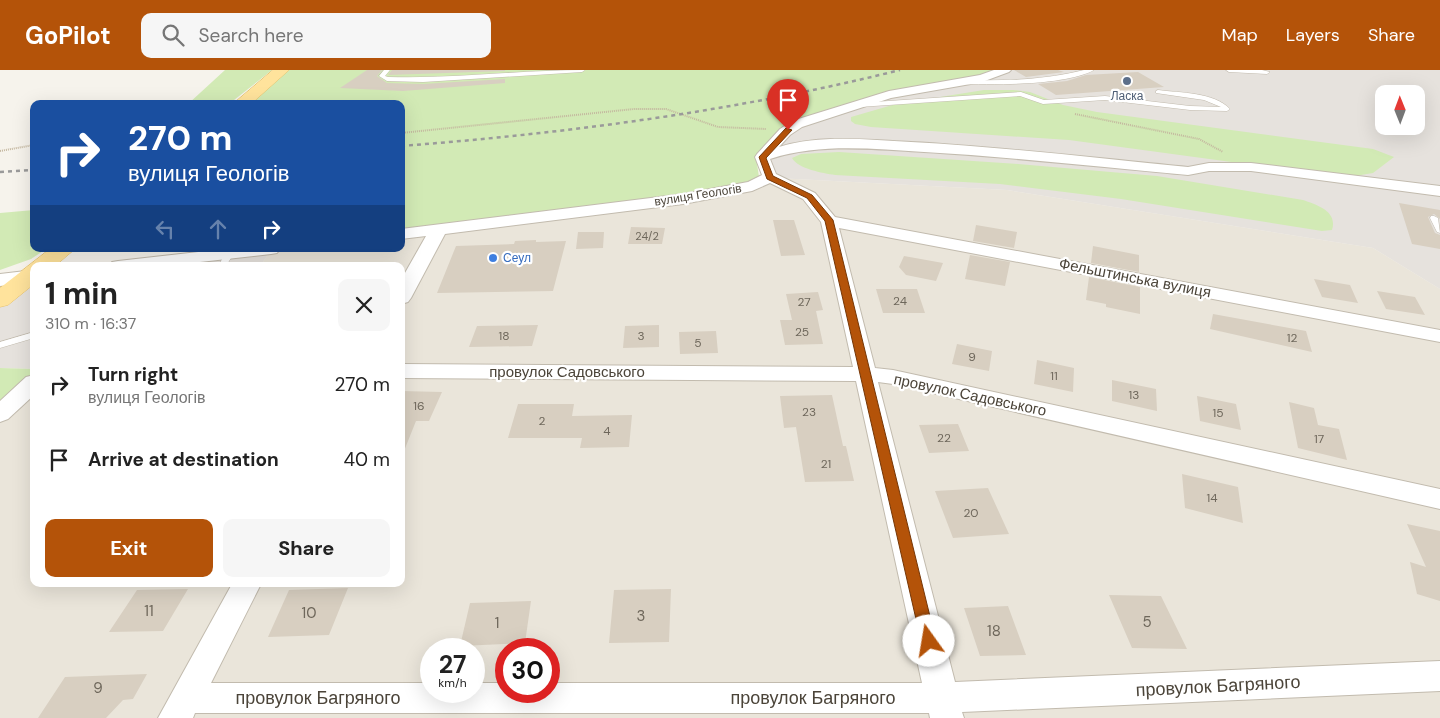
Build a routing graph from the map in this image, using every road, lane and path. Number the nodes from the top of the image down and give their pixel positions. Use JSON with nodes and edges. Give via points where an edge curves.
{"nodes":[{"id":1,"x":282,"y":70,"type":"edge"},
{"id":2,"x":387,"y":70,"type":"edge"},
{"id":3,"x":454,"y":70,"type":"edge"},
{"id":4,"x":488,"y":70,"type":"edge"},
{"id":5,"x":582,"y":70,"type":"edge"},
{"id":6,"x":1005,"y":70,"type":"edge"},
{"id":7,"x":1091,"y":70,"type":"edge"},
{"id":8,"x":1229,"y":70,"type":"edge"},
{"id":9,"x":553,"y":71,"type":"edge"},
{"id":10,"x":518,"y":72,"type":"edge"},
{"id":11,"x":1267,"y":72,"type":"dead end"},
{"id":12,"x":484,"y":76,"type":"junction"},
{"id":13,"x":448,"y":78,"type":"junction"},
{"id":14,"x":960,"y":82,"type":"junction"},
{"id":15,"x":1158,"y":92,"type":"dead end"},
{"id":16,"x":246,"y":100,"type":"edge"},
{"id":17,"x":857,"y":105,"type":"junction"},
{"id":18,"x":1068,"y":113,"type":"dead end"},
{"id":19,"x":788,"y":130,"type":"junction"},
{"id":20,"x":405,"y":133,"type":"edge"},
{"id":21,"x":30,"y":146,"type":"edge"},
{"id":22,"x":0,"y":151,"type":"edge"},
{"id":23,"x":766,"y":167,"type":"junction"},
{"id":24,"x":1251,"y":167,"type":"junction"},
{"id":25,"x":1440,"y":191,"type":"edge"},
{"id":26,"x":1434,"y":218,"type":"dead end"},
{"id":27,"x":829,"y":220,"type":"junction"},
{"id":28,"x":438,"y":230,"type":"junction"},
{"id":29,"x":1440,"y":230,"type":"edge"},
{"id":30,"x":405,"y":234,"type":"edge"},
{"id":31,"x":60,"y":252,"type":"edge"},
{"id":32,"x":259,"y":252,"type":"edge"},
{"id":33,"x":278,"y":252,"type":"edge"},
{"id":34,"x":226,"y":260,"type":"edge"},
{"id":35,"x":48,"y":262,"type":"edge"},
{"id":36,"x":190,"y":262,"type":"edge"},
{"id":37,"x":270,"y":262,"type":"edge"},
{"id":38,"x":30,"y":274,"type":"edge"},
{"id":39,"x":30,"y":276,"type":"edge"},
{"id":40,"x":0,"y":280,"type":"edge"},
{"id":41,"x":405,"y":291,"type":"edge"},
{"id":42,"x":0,"y":300,"type":"edge"},
{"id":43,"x":30,"y":336,"type":"edge"},
{"id":44,"x":1440,"y":336,"type":"edge"},
{"id":45,"x":0,"y":345,"type":"edge"},
{"id":46,"x":405,"y":371,"type":"edge"},
{"id":47,"x":867,"y":374,"type":"junction"},
{"id":48,"x":30,"y":386,"type":"edge"},
{"id":49,"x":0,"y":414,"type":"edge"},
{"id":50,"x":1440,"y":499,"type":"edge"},
{"id":51,"x":246,"y":587,"type":"edge"},
{"id":52,"x":1440,"y":676,"type":"edge"},
{"id":53,"x":181,"y":708,"type":"edge"},
{"id":54,"x":944,"y":708,"type":"edge"}],
"edges":[{"from":1,"to":16,"type":"main road"},
{"from":2,"to":13,"type":"lane","via":[[382,76],[386,79]]},
{"from":3,"to":13,"type":"lane"},
{"from":4,"to":12,"type":"lane"},
{"from":5,"to":9,"type":"lane"},
{"from":6,"to":14,"type":"street","name":"вулиця Геологів"},
{"from":7,"to":14,"type":"lane","via":[[1060,78],[999,83]]},
{"from":8,"to":11,"type":"lane"},
{"from":9,"to":10,"type":"lane"},
{"from":10,"to":12,"type":"lane"},
{"from":12,"to":13,"type":"lane"},
{"from":14,"to":17,"type":"street","name":"вулиця Геологів"},
{"from":15,"to":17,"type":"lane","via":[[1214,101],[1227,109],[1105,98],[1043,102],[1021,94]]},
{"from":17,"to":19,"type":"street","name":"вулиця Геологів","via":[[797,124]]},
{"from":18,"to":24,"type":"path","via":[[1200,140]]},
{"from":19,"to":20,"type":"path","via":[[718,127],[666,110],[634,109]]},
{"from":19,"to":23,"type":"street","name":"вулиця Геологів"},
{"from":21,"to":22,"type":"path"},
{"from":23,"to":24,"type":"street","via":[[790,148],[846,143],[954,149],[1188,171],[1209,167]]},
{"from":23,"to":27,"type":"street","via":[[810,196]]},
{"from":23,"to":28,"type":"street","name":"вулиця Геологів","via":[[752,186],[683,199]]},
{"from":24,"to":25,"type":"street"},
{"from":26,"to":29,"type":"lane"},
{"from":27,"to":44,"type":"street","name":"Фельштинська вулиця"},
{"from":27,"to":47,"type":"street"},
{"from":28,"to":30,"type":"street","name":"вулиця Геологів"},
{"from":28,"to":41,"type":"street"},
{"from":31,"to":35,"type":"main road"},
{"from":32,"to":34,"type":"street"},
{"from":33,"to":37,"type":"street"},
{"from":34,"to":36,"type":"street"},
{"from":38,"to":40,"type":"street"},
{"from":39,"to":42,"type":"main road"},
{"from":43,"to":45,"type":"lane"},
{"from":46,"to":47,"type":"street","name":"провулок Садовського"},
{"from":47,"to":50,"type":"street","name":"провулок Садовського"},
{"from":47,"to":54,"type":"street"},
{"from":48,"to":49,"type":"street"},
{"from":51,"to":53,"type":"street"},
{"from":52,"to":54,"type":"street","name":"провулок Багряного"},
{"from":53,"to":54,"type":"street","name":"провулок Багряного"}]}
